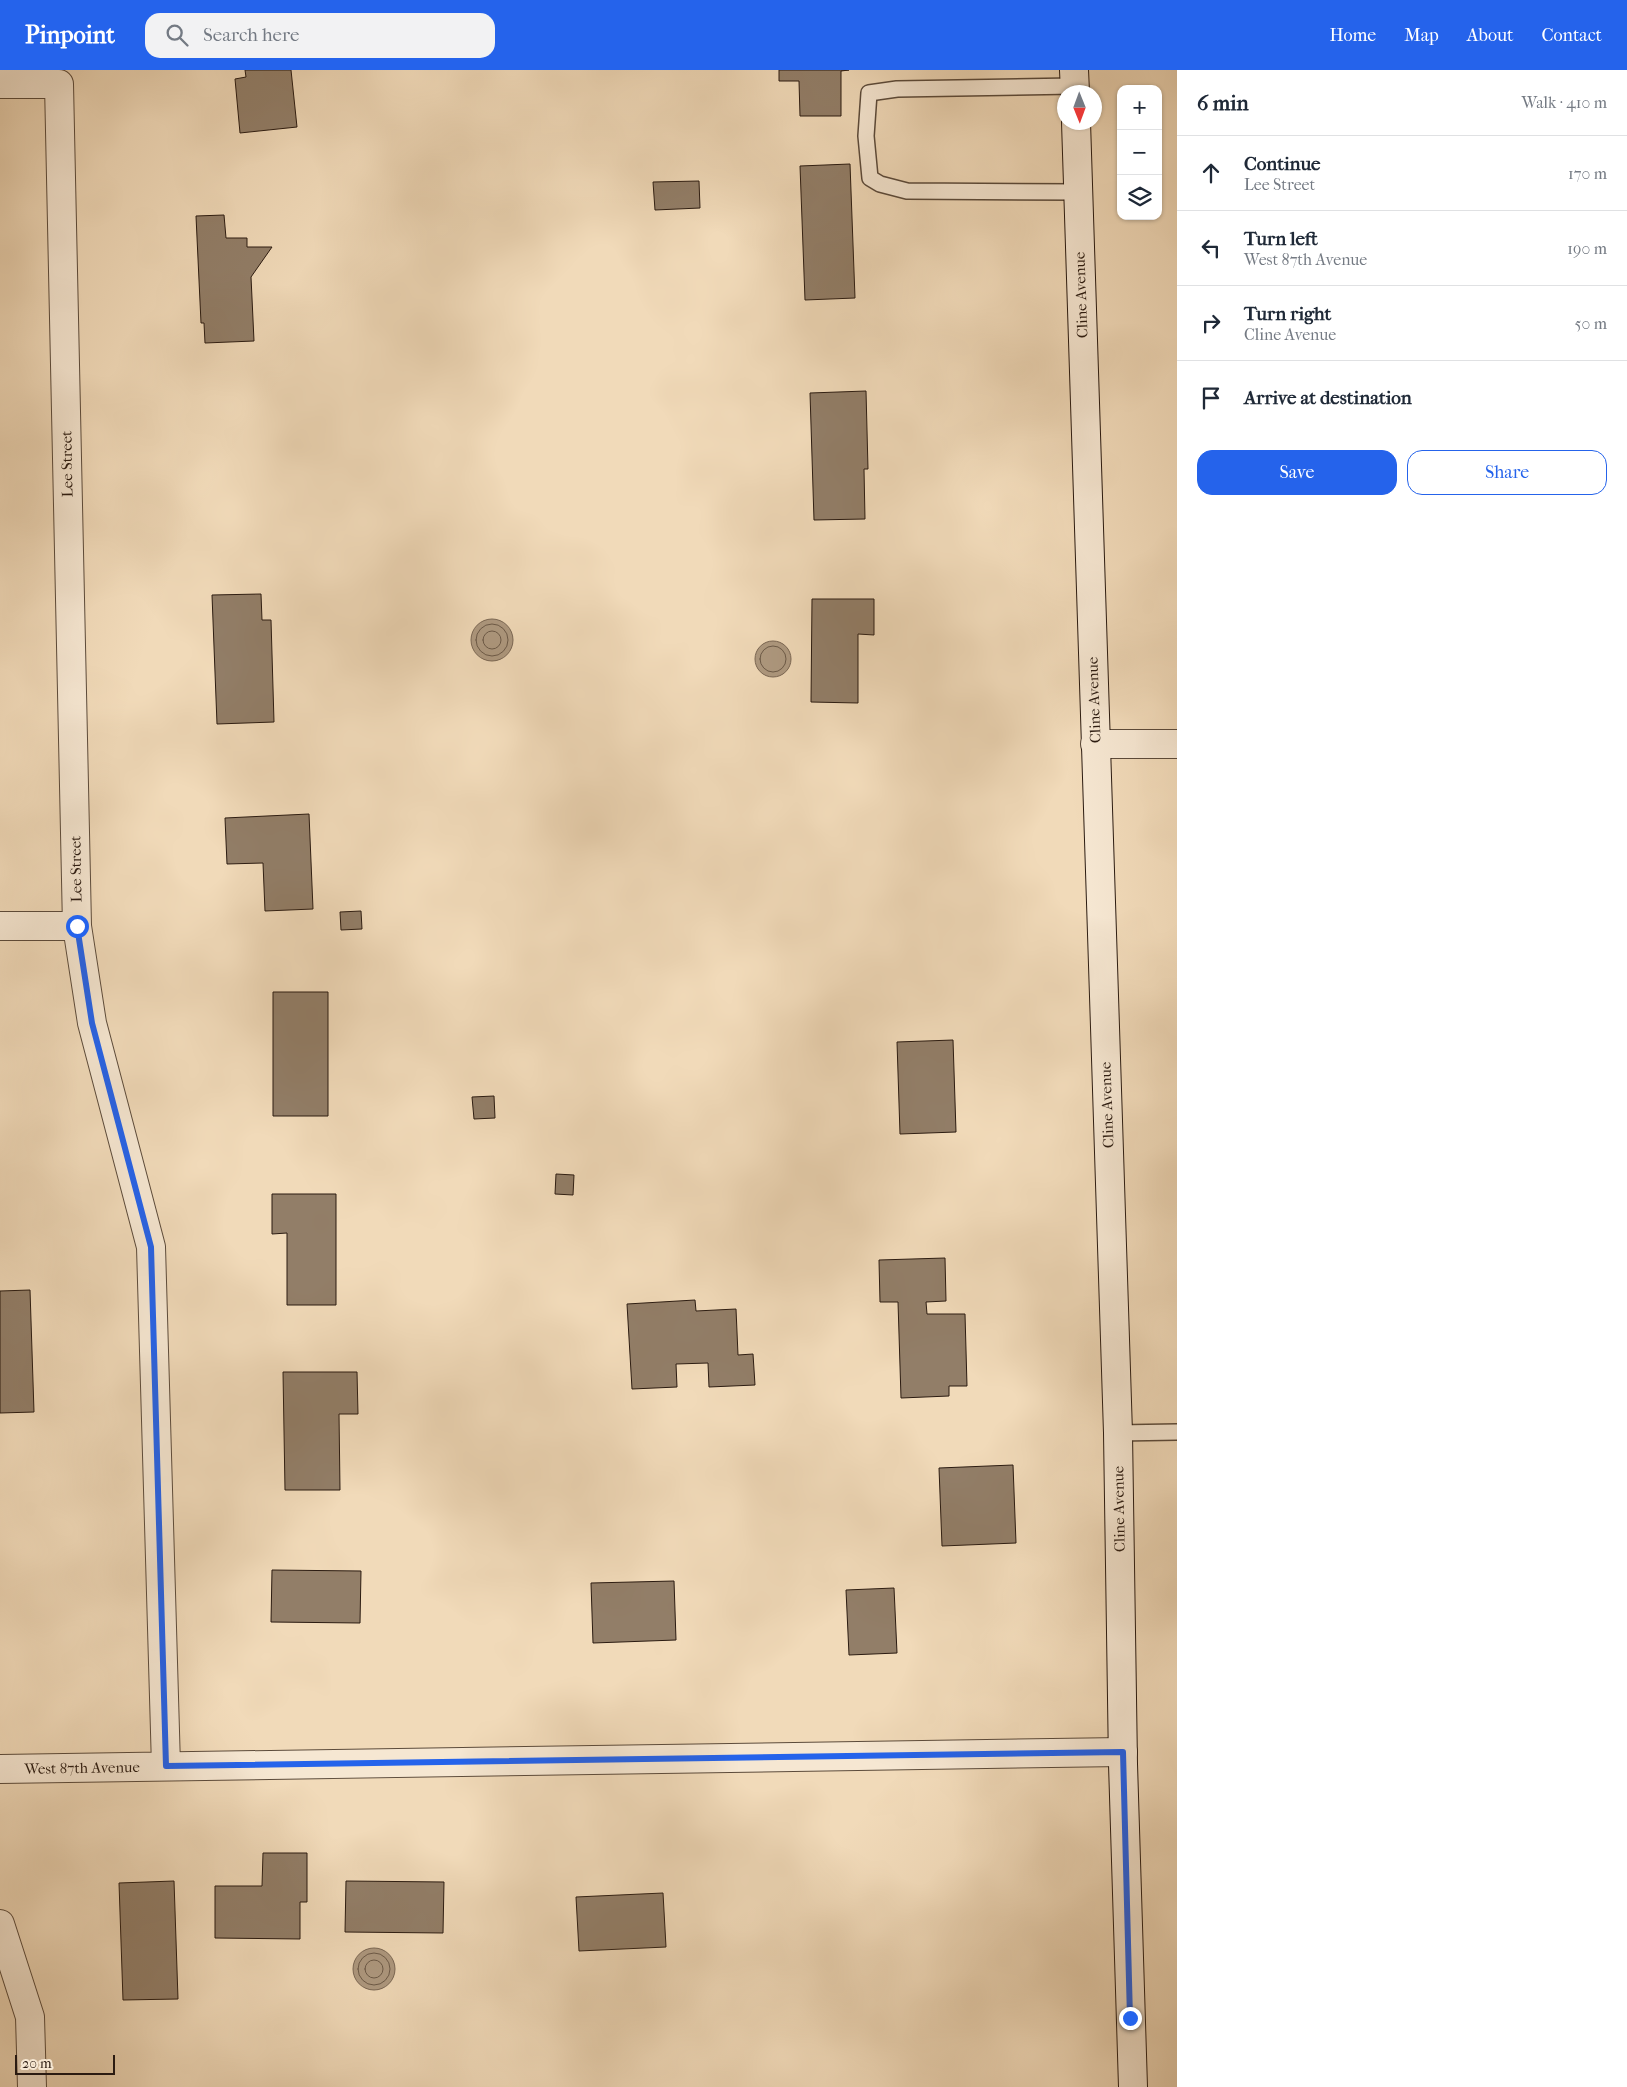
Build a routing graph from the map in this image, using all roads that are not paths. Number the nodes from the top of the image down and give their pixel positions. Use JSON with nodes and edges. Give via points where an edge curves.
{"nodes":[{"id":1,"x":1074,"y":83,"type":"edge"},
{"id":2,"x":0,"y":84,"type":"edge"},
{"id":3,"x":1076,"y":130,"type":"edge"},
{"id":4,"x":1078,"y":192,"type":"junction"},
{"id":5,"x":1095,"y":744,"type":"junction"},
{"id":6,"x":1177,"y":744,"type":"edge"},
{"id":7,"x":0,"y":926,"type":"edge"},
{"id":8,"x":77,"y":926,"type":"junction"},
{"id":9,"x":1177,"y":1432,"type":"edge"},
{"id":10,"x":1118,"y":1433,"type":"junction"},
{"id":11,"x":1123,"y":1752,"type":"junction"},
{"id":12,"x":166,"y":1766,"type":"junction"},
{"id":13,"x":0,"y":1769,"type":"edge"},
{"id":14,"x":0,"y":1924,"type":"edge"},
{"id":15,"x":32,"y":2087,"type":"edge"},
{"id":16,"x":1133,"y":2087,"type":"edge"}],
"edges":[{"from":1,"to":4,"type":"lane","via":[[869,92],[866,136],[870,178],[898,189]]},
{"from":2,"to":8,"type":"street","name":"Lee Street","via":[[58,84]]},
{"from":3,"to":4,"type":"street","name":"Cline Avenue"},
{"from":4,"to":5,"type":"street","name":"Cline Avenue"},
{"from":5,"to":6,"type":"street"},
{"from":5,"to":10,"type":"street","name":"Cline Avenue"},
{"from":7,"to":8,"type":"street"},
{"from":8,"to":12,"type":"street","name":"Lee Street","via":[[92,1023],[151,1247]]},
{"from":9,"to":10,"type":"lane"},
{"from":10,"to":11,"type":"street","name":"Cline Avenue"},
{"from":11,"to":12,"type":"street","name":"West 87th Avenue"},
{"from":11,"to":16,"type":"street","name":"Cline Avenue"},
{"from":12,"to":13,"type":"street","name":"West 87th Avenue"},
{"from":14,"to":15,"type":"street","via":[[30,2017]]}]}
